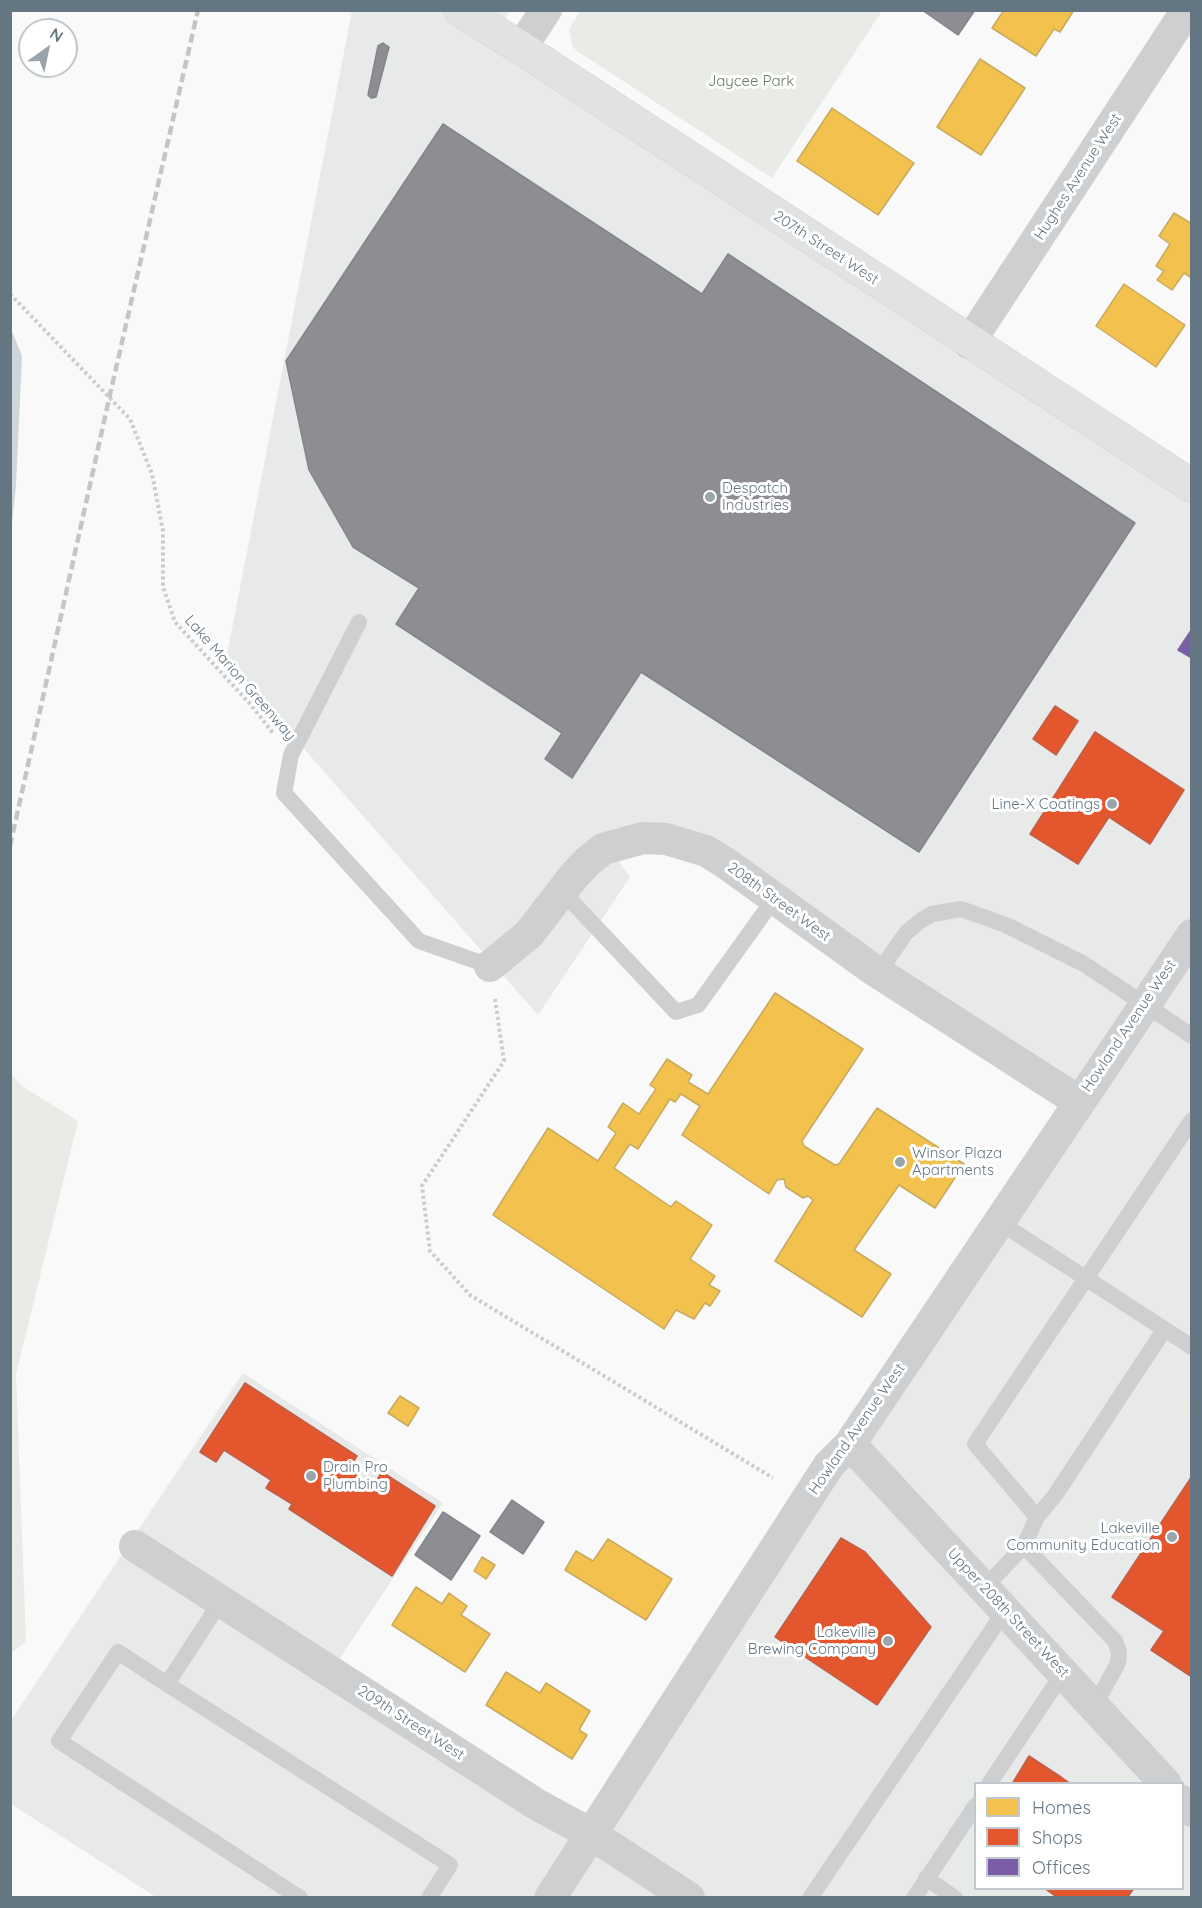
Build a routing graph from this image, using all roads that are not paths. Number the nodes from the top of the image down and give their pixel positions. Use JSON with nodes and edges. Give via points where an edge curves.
{"nodes":[{"id":1,"x":460,"y":10,"type":"edge"},
{"id":2,"x":546,"y":10,"type":"edge"},
{"id":3,"x":1187,"y":10,"type":"edge"},
{"id":4,"x":521,"y":48,"type":"junction"},
{"id":5,"x":969,"y":343,"type":"junction"},
{"id":6,"x":1191,"y":486,"type":"edge"},
{"id":7,"x":359,"y":622,"type":"dead end"},
{"id":8,"x":562,"y":891,"type":"junction"},
{"id":9,"x":774,"y":899,"type":"junction"},
{"id":10,"x":1191,"y":935,"type":"edge"},
{"id":11,"x":490,"y":966,"type":"joint"},
{"id":12,"x":878,"y":973,"type":"junction"},
{"id":13,"x":1144,"y":1005,"type":"junction"},
{"id":14,"x":1191,"y":1036,"type":"edge"},
{"id":15,"x":1078,"y":1101,"type":"junction"},
{"id":16,"x":1191,"y":1120,"type":"edge"},
{"id":17,"x":999,"y":1222,"type":"junction"},
{"id":18,"x":1086,"y":1279,"type":"junction"},
{"id":19,"x":1164,"y":1330,"type":"junction"},
{"id":20,"x":1191,"y":1347,"type":"edge"},
{"id":21,"x":850,"y":1444,"type":"junction"},
{"id":22,"x":1037,"y":1517,"type":"junction"},
{"id":23,"x":135,"y":1546,"type":"dead end"},
{"id":24,"x":1024,"y":1546,"type":"junction"},
{"id":25,"x":984,"y":1588,"type":"junction"},
{"id":26,"x":221,"y":1601,"type":"junction"},
{"id":27,"x":1005,"y":1611,"type":"junction"},
{"id":28,"x":1063,"y":1673,"type":"junction"},
{"id":29,"x":167,"y":1684,"type":"junction"},
{"id":30,"x":1095,"y":1707,"type":"junction"},
{"id":31,"x":991,"y":1782,"type":"edge"},
{"id":32,"x":1164,"y":1782,"type":"edge"},
{"id":33,"x":974,"y":1806,"type":"edge"},
{"id":34,"x":591,"y":1834,"type":"junction"},
{"id":35,"x":926,"y":1878,"type":"junction"},
{"id":36,"x":300,"y":1898,"type":"edge"},
{"id":37,"x":429,"y":1898,"type":"edge"},
{"id":38,"x":550,"y":1898,"type":"edge"},
{"id":39,"x":689,"y":1898,"type":"edge"},
{"id":40,"x":810,"y":1898,"type":"edge"},
{"id":41,"x":914,"y":1898,"type":"edge"},
{"id":42,"x":955,"y":1898,"type":"edge"}],
"edges":[{"from":1,"to":4,"type":"street","name":"207th Street West"},
{"from":2,"to":4,"type":"street"},
{"from":3,"to":5,"type":"street","name":"Hughes Avenue West"},
{"from":4,"to":5,"type":"street","name":"207th Street West"},
{"from":5,"to":6,"type":"street","name":"207th Street West"},
{"from":7,"to":11,"type":"lane","via":[[291,755],[284,793],[419,941]]},
{"from":8,"to":9,"type":"street","name":"208th Street West","via":[[603,849],[643,838],[666,839],[706,851]]},
{"from":8,"to":9,"type":"lane","via":[[676,1012],[698,1005]]},
{"from":8,"to":11,"type":"street","name":"208th Street West","via":[[529,934]]},
{"from":9,"to":12,"type":"street","name":"208th Street West"},
{"from":10,"to":13,"type":"street","name":"Howland Avenue West"},
{"from":12,"to":13,"type":"lane","via":[[906,933],[920,921],[932,914],[961,909],[1006,925],[1084,964]]},
{"from":12,"to":15,"type":"street","name":"208th Street West"},
{"from":13,"to":14,"type":"lane"},
{"from":13,"to":15,"type":"street","name":"Howland Avenue West"},
{"from":15,"to":17,"type":"street","name":"Howland Avenue West"},
{"from":16,"to":18,"type":"lane"},
{"from":17,"to":18,"type":"lane"},
{"from":17,"to":21,"type":"street","name":"Howland Avenue West"},
{"from":18,"to":19,"type":"lane"},
{"from":18,"to":22,"type":"lane","via":[[975,1444]]},
{"from":19,"to":20,"type":"lane"},
{"from":19,"to":22,"type":"lane"},
{"from":21,"to":25,"type":"street","name":"Upper 208th Street West"},
{"from":21,"to":34,"type":"street","name":"Howland Avenue West","via":[[829,1465]]},
{"from":22,"to":24,"type":"lane"},
{"from":23,"to":26,"type":"street","name":"209th Street West"},
{"from":24,"to":25,"type":"lane"},
{"from":24,"to":30,"type":"lane","via":[[1115,1641],[1118,1663]]},
{"from":25,"to":27,"type":"street","name":"Upper 208th Street West"},
{"from":26,"to":29,"type":"lane"},
{"from":26,"to":34,"type":"street","name":"209th Street West","via":[[536,1804]]},
{"from":27,"to":28,"type":"street","name":"Upper 208th Street West"},
{"from":27,"to":40,"type":"lane"},
{"from":28,"to":30,"type":"street","name":"Upper 208th Street West"},
{"from":28,"to":31,"type":"lane"},
{"from":29,"to":36,"type":"lane","via":[[118,1652],[59,1741]]},
{"from":29,"to":37,"type":"lane","via":[[450,1865]]},
{"from":30,"to":32,"type":"street","name":"Upper 208th Street West"},
{"from":33,"to":35,"type":"lane"},
{"from":34,"to":38,"type":"street","name":"Howland Avenue West"},
{"from":34,"to":39,"type":"street","name":"209th Street West"},
{"from":35,"to":41,"type":"lane"},
{"from":35,"to":42,"type":"lane"}]}
